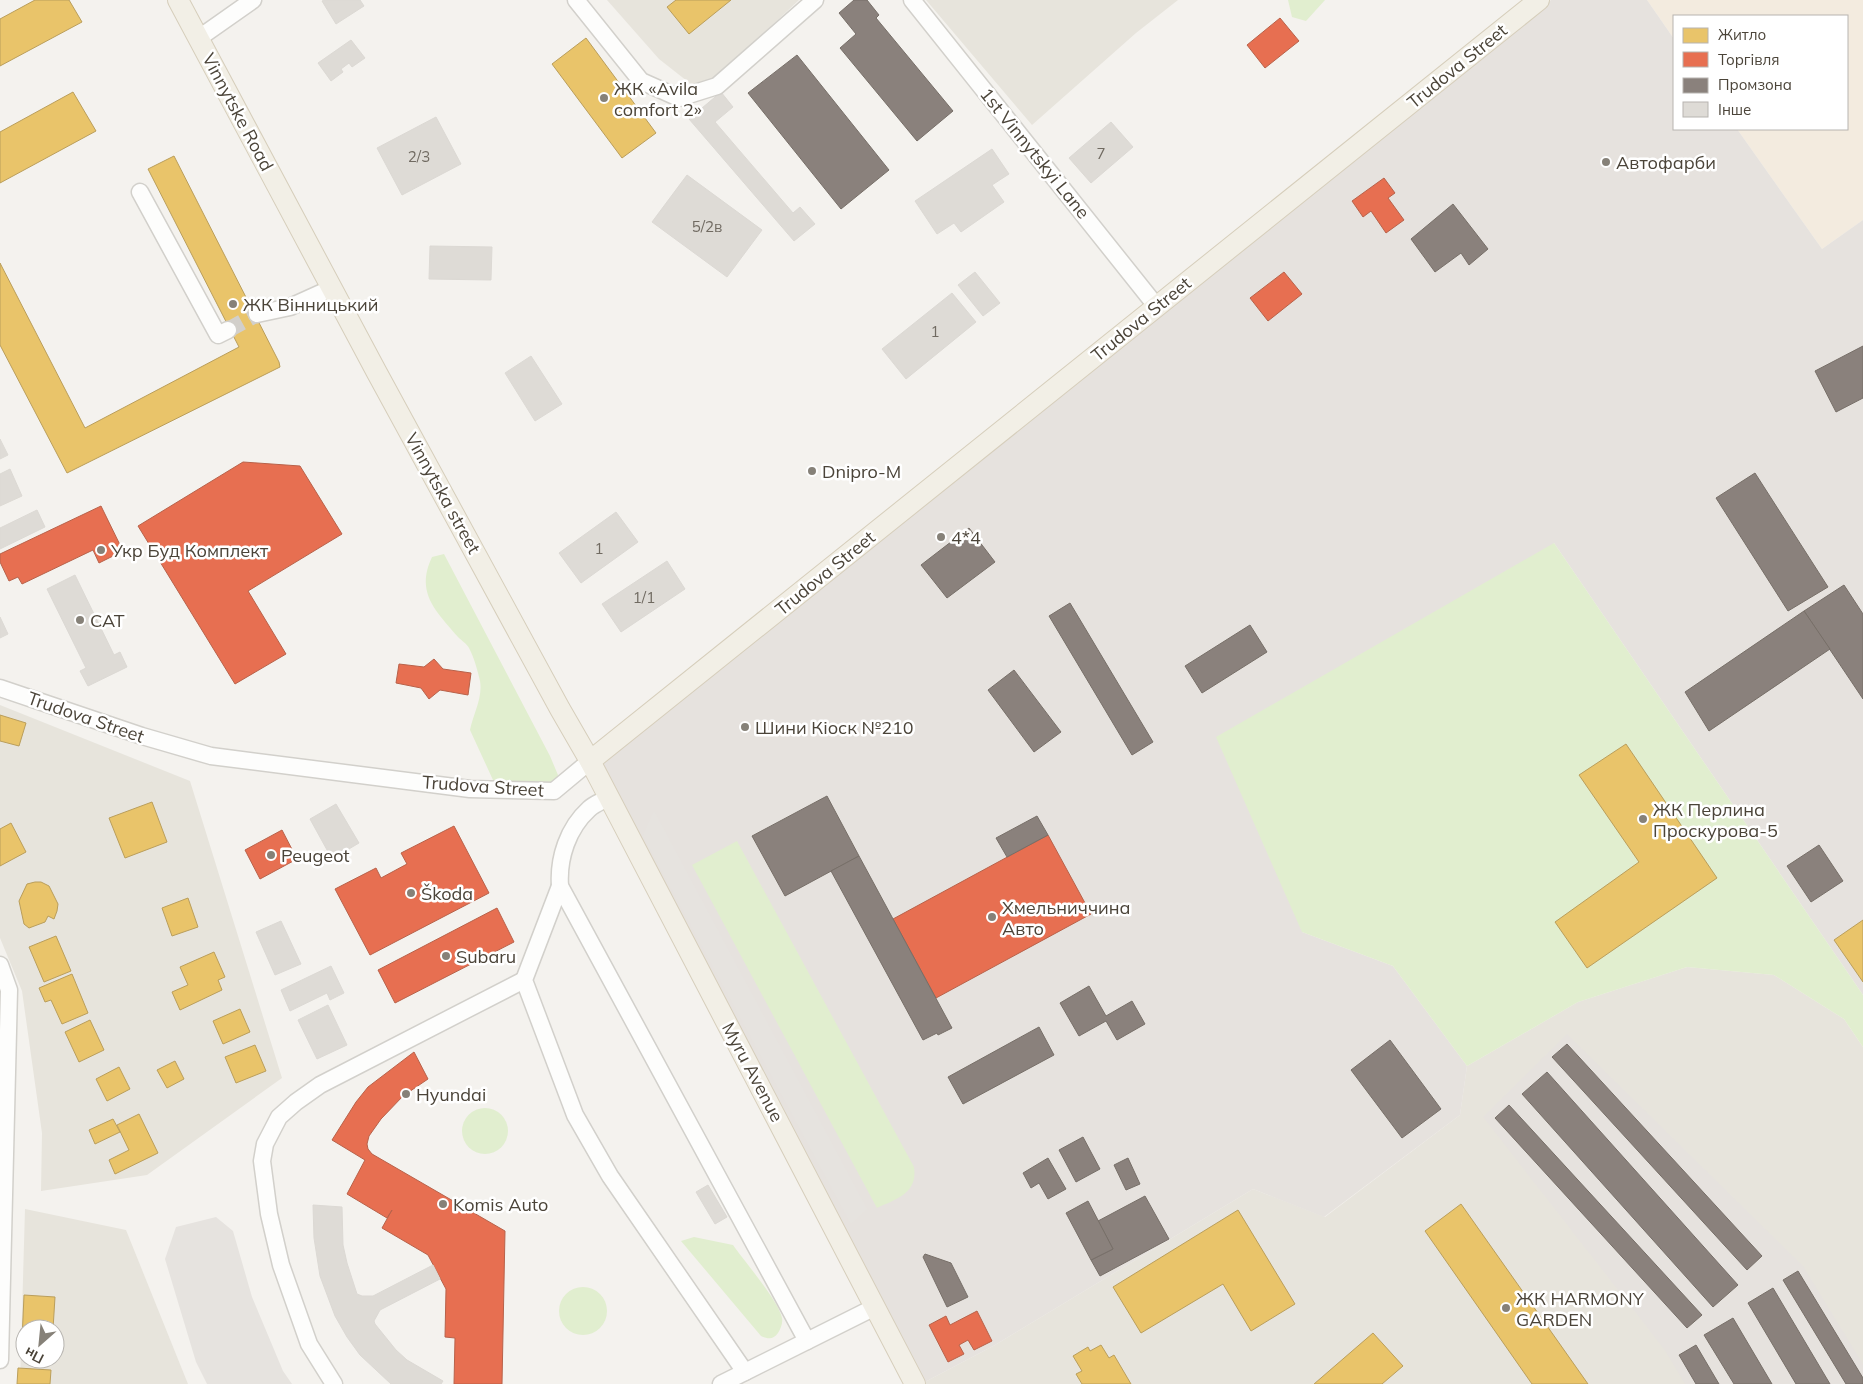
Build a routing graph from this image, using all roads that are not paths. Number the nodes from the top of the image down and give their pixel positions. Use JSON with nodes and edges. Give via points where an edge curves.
{"nodes":[{"id":1,"x":178,"y":0,"type":"edge"},
{"id":2,"x":253,"y":0,"type":"edge"},
{"id":3,"x":576,"y":0,"type":"edge"},
{"id":4,"x":815,"y":0,"type":"edge"},
{"id":5,"x":912,"y":0,"type":"edge"},
{"id":6,"x":1539,"y":0,"type":"edge"},
{"id":7,"x":199,"y":38,"type":"junction"},
{"id":8,"x":140,"y":192,"type":"dead end"},
{"id":9,"x":298,"y":224,"type":"joint"},
{"id":10,"x":332,"y":288,"type":"junction"},
{"id":11,"x":1157,"y":307,"type":"junction"},
{"id":12,"x":257,"y":314,"type":"tunnel mouth"},
{"id":13,"x":228,"y":330,"type":"dead end"},
{"id":14,"x":0,"y":688,"type":"edge"},
{"id":15,"x":590,"y":761,"type":"junction"},
{"id":16,"x":609,"y":797,"type":"junction"},
{"id":17,"x":559,"y":879,"type":"junction"},
{"id":18,"x":0,"y":964,"type":"edge"},
{"id":19,"x":524,"y":980,"type":"junction"},
{"id":20,"x":875,"y":1307,"type":"junction"},
{"id":21,"x":808,"y":1342,"type":"junction"},
{"id":22,"x":0,"y":1360,"type":"edge"},
{"id":23,"x":745,"y":1372,"type":"junction"},
{"id":24,"x":334,"y":1384,"type":"edge"},
{"id":25,"x":721,"y":1384,"type":"edge"},
{"id":26,"x":915,"y":1384,"type":"edge"}],
"edges":[{"from":1,"to":7,"type":"main road","name":"Vinnytske Road"},
{"from":2,"to":7,"type":"street"},
{"from":3,"to":4,"type":"street","via":[[641,82],[679,98],[717,86]]},
{"from":5,"to":11,"type":"street","name":"1st Vinnytskyi Lane"},
{"from":6,"to":11,"type":"main road","name":"Trudova Street"},
{"from":7,"to":9,"type":"main road","name":"Vinnytske Road"},
{"from":8,"to":13,"type":"street","via":[[218,335]]},
{"from":9,"to":10,"type":"main road","name":"Vinnytska street"},
{"from":10,"to":12,"type":"street","via":[[290,307]]},
{"from":10,"to":15,"type":"main road","name":"Vinnytska street"},
{"from":11,"to":15,"type":"main road","name":"Trudova Street"},
{"from":14,"to":15,"type":"street","name":"Trudova Street","via":[[211,756],[470,789],[554,792]]},
{"from":15,"to":16,"type":"main road","name":"Myru Avenue"},
{"from":16,"to":17,"type":"street","via":[[589,809],[567,837]]},
{"from":16,"to":20,"type":"main road","name":"Myru Avenue"},
{"from":17,"to":19,"type":"street"},
{"from":17,"to":21,"type":"street"},
{"from":18,"to":22,"type":"street","via":[[9,990]]},
{"from":19,"to":23,"type":"street","via":[[580,1123],[610,1176]]},
{"from":19,"to":24,"type":"street","via":[[320,1085],[279,1117],[265,1144],[262,1161],[269,1214],[282,1265],[310,1344]]},
{"from":20,"to":21,"type":"street"},
{"from":20,"to":26,"type":"main road","name":"Myru Avenue"},
{"from":21,"to":23,"type":"street"},
{"from":23,"to":25,"type":"street"}]}
